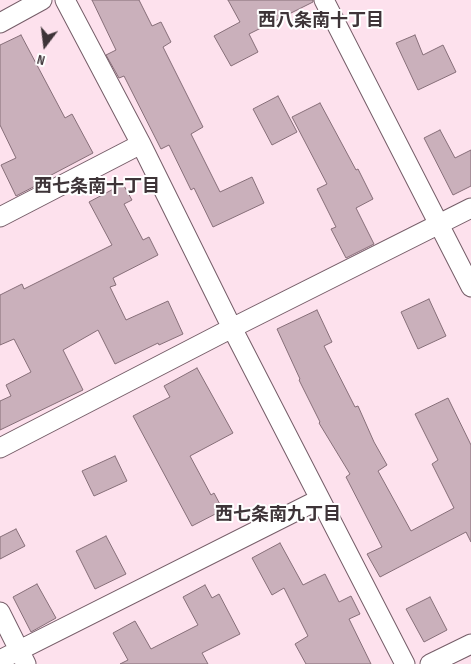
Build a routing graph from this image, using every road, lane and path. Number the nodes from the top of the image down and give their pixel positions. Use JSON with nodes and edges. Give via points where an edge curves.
{"nodes":[{"id":1,"x":42,"y":0,"type":"edge"},
{"id":2,"x":65,"y":0,"type":"edge"},
{"id":3,"x":324,"y":0,"type":"edge"},
{"id":4,"x":0,"y":23,"type":"edge"},
{"id":5,"x":141,"y":144,"type":"junction"},
{"id":6,"x":471,"y":208,"type":"edge"},
{"id":7,"x":0,"y":217,"type":"edge"},
{"id":8,"x":439,"y":225,"type":"junction"},
{"id":9,"x":471,"y":287,"type":"edge"},
{"id":10,"x":232,"y":328,"type":"junction"},
{"id":11,"x":0,"y":448,"type":"edge"},
{"id":12,"x":320,"y":499,"type":"junction"},
{"id":13,"x":0,"y":612,"type":"edge"},
{"id":14,"x":471,"y":644,"type":"edge"},
{"id":15,"x":23,"y":657,"type":"edge"},
{"id":16,"x":0,"y":660,"type":"edge"},
{"id":17,"x":405,"y":664,"type":"edge"},
{"id":18,"x":430,"y":664,"type":"edge"}],
"edges":[{"from":1,"to":4,"type":"street"},
{"from":2,"to":5,"type":"street"},
{"from":3,"to":8,"type":"street"},
{"from":5,"to":7,"type":"street"},
{"from":5,"to":10,"type":"street"},
{"from":6,"to":8,"type":"street"},
{"from":8,"to":9,"type":"street"},
{"from":8,"to":10,"type":"street"},
{"from":10,"to":11,"type":"street"},
{"from":10,"to":12,"type":"street"},
{"from":12,"to":15,"type":"street"},
{"from":12,"to":17,"type":"street"},
{"from":13,"to":15,"type":"street"},
{"from":14,"to":18,"type":"street"},
{"from":15,"to":16,"type":"street"}]}
